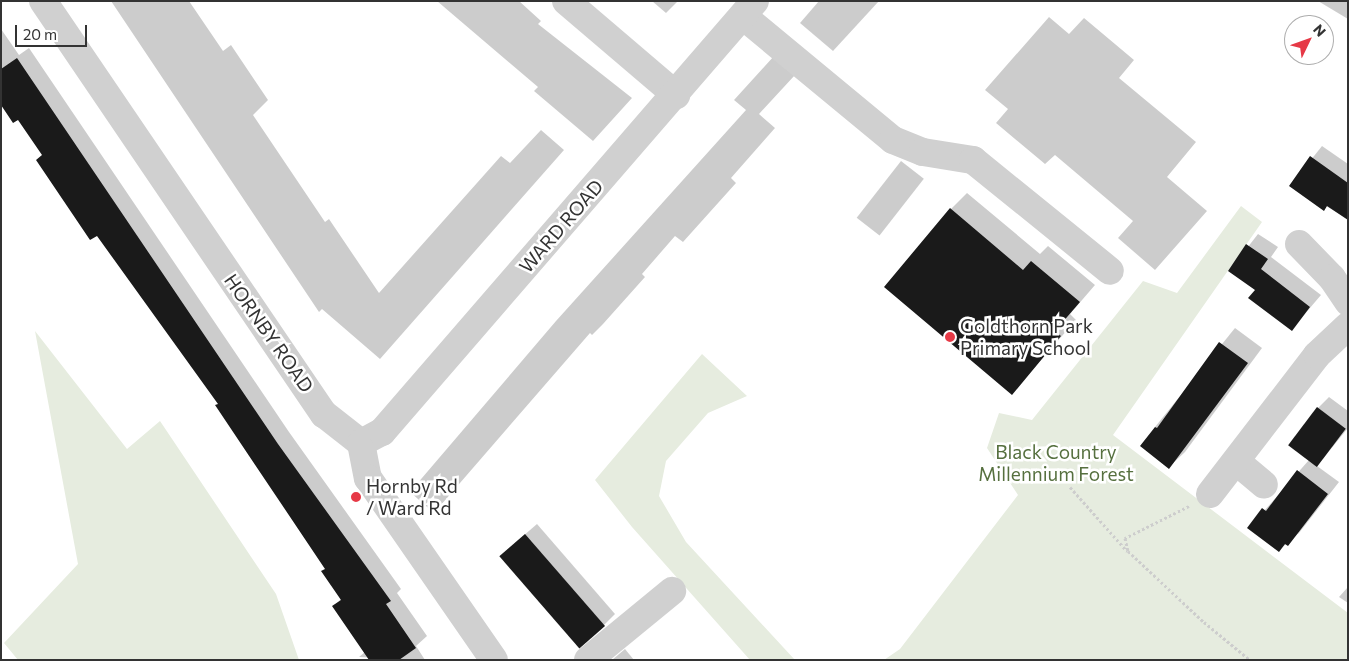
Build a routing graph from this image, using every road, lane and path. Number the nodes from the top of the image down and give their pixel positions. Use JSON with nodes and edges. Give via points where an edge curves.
{"nodes":[{"id":1,"x":42,"y":1,"type":"edge"},
{"id":2,"x":566,"y":1,"type":"edge"},
{"id":3,"x":749,"y":8,"type":"edge"},
{"id":4,"x":676,"y":94,"type":"junction"},
{"id":5,"x":1299,"y":244,"type":"dead end"},
{"id":6,"x":1110,"y":270,"type":"dead end"},
{"id":7,"x":1348,"y":302,"type":"edge"},
{"id":8,"x":1348,"y":326,"type":"edge"},
{"id":9,"x":361,"y":443,"type":"junction"},
{"id":10,"x":1237,"y":462,"type":"junction"},
{"id":11,"x":1264,"y":485,"type":"dead end"},
{"id":12,"x":1070,"y":487,"type":"dead end"},
{"id":13,"x":1210,"y":494,"type":"joint"},
{"id":14,"x":1128,"y":552,"type":"junction"},
{"id":15,"x":672,"y":591,"type":"dead end"},
{"id":16,"x":1249,"y":659,"type":"edge"},
{"id":17,"x":494,"y":660,"type":"edge"},
{"id":18,"x":588,"y":660,"type":"edge"}],
"edges":[{"from":1,"to":9,"type":"street","name":"HORNBY ROAD","via":[[324,414]]},
{"from":2,"to":4,"type":"street"},
{"from":3,"to":4,"type":"street","name":"WARD ROAD"},
{"from":3,"to":6,"type":"street","via":[[893,140],[923,152],[973,160]]},
{"from":4,"to":9,"type":"street","name":"WARD ROAD","via":[[382,432]]},
{"from":5,"to":7,"type":"street","via":[[1332,278]]},
{"from":8,"to":10,"type":"street","via":[[1317,355]]},
{"from":9,"to":17,"type":"street","via":[[368,478]]},
{"from":10,"to":11,"type":"street"},
{"from":10,"to":13,"type":"street"},
{"from":12,"to":14,"type":"path"},
{"from":13,"to":14,"type":"path","via":[[1125,538]]},
{"from":14,"to":16,"type":"path"},
{"from":15,"to":18,"type":"street"}]}
